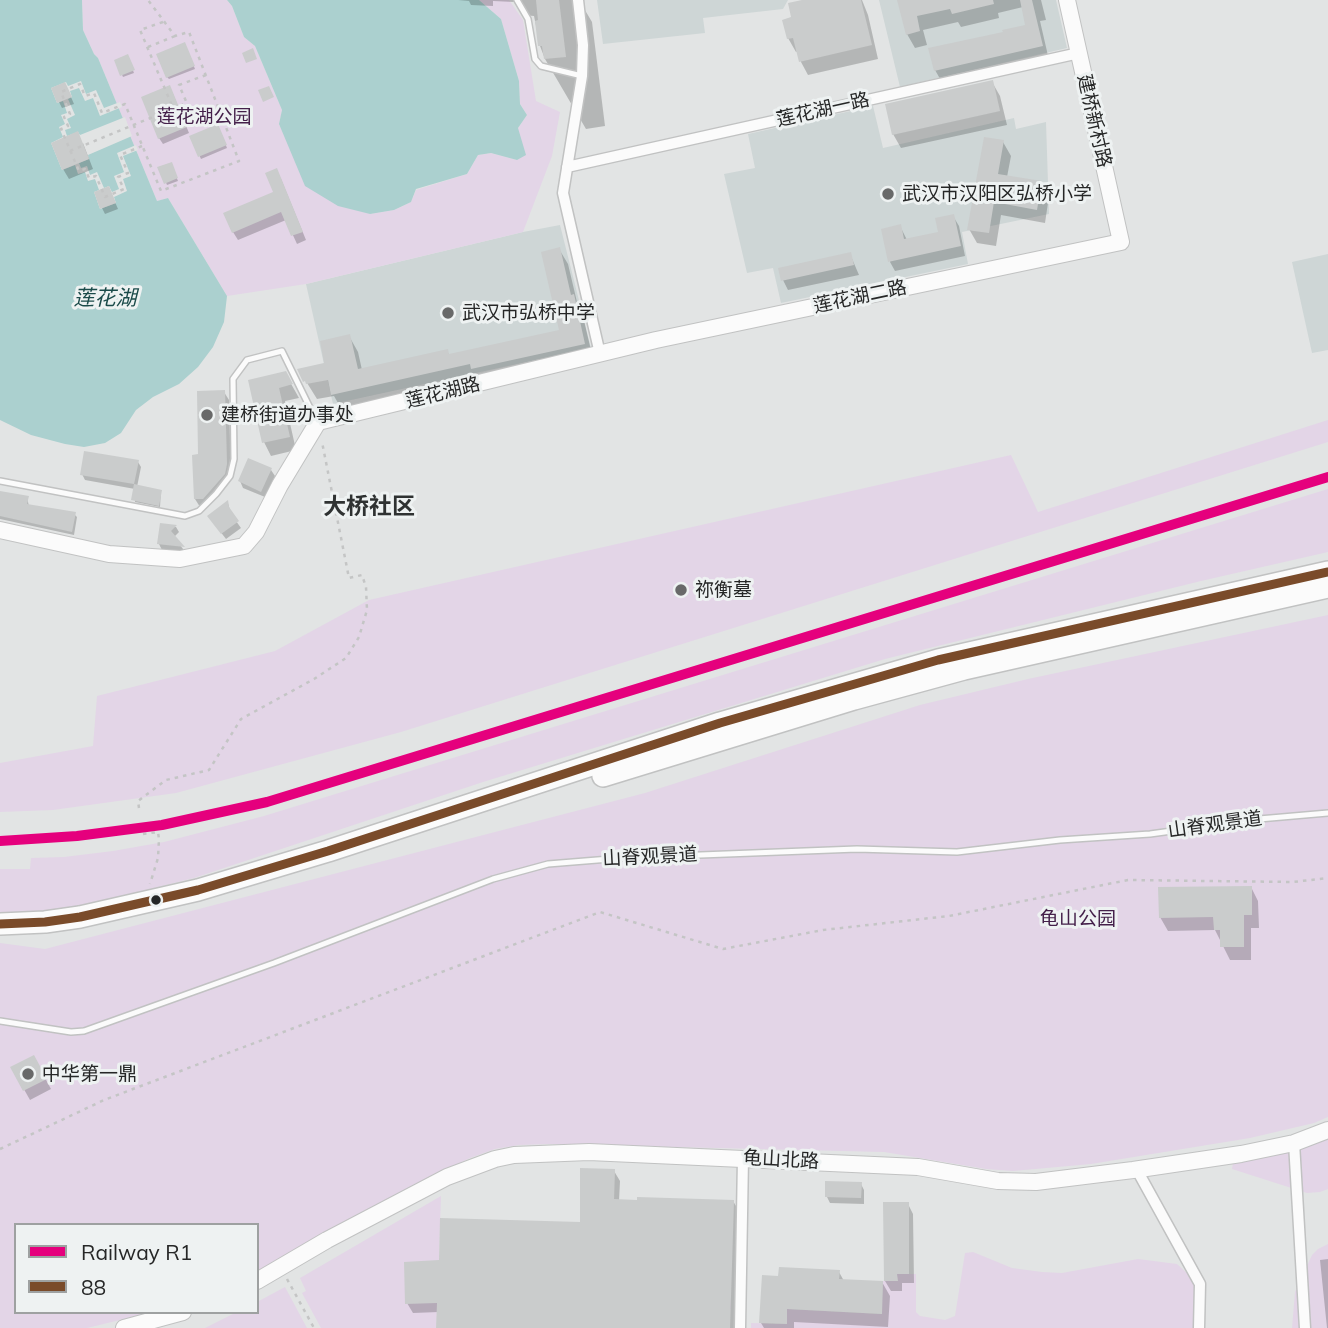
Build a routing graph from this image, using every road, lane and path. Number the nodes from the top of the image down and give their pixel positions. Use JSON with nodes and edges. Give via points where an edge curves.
{"nodes":[{"id":1,"x":148,"y":0,"type":"edge"},
{"id":2,"x":517,"y":0,"type":"edge"},
{"id":3,"x":578,"y":0,"type":"edge"},
{"id":4,"x":1066,"y":0,"type":"edge"},
{"id":5,"x":164,"y":22,"type":"junction"},
{"id":6,"x":175,"y":36,"type":"junction"},
{"id":7,"x":147,"y":47,"type":"junction"},
{"id":8,"x":1079,"y":53,"type":"junction"},
{"id":9,"x":206,"y":75,"type":"junction"},
{"id":10,"x":582,"y":76,"type":"junction"},
{"id":11,"x":187,"y":103,"type":"junction"},
{"id":12,"x":173,"y":108,"type":"junction"},
{"id":13,"x":220,"y":112,"type":"junction"},
{"id":14,"x":134,"y":125,"type":"junction"},
{"id":15,"x":142,"y":146,"type":"junction"},
{"id":16,"x":71,"y":151,"type":"junction"},
{"id":17,"x":567,"y":167,"type":"junction"},
{"id":18,"x":1121,"y":242,"type":"joint"},
{"id":19,"x":600,"y":354,"type":"junction"},
{"id":20,"x":318,"y":422,"type":"junction"},
{"id":21,"x":0,"y":481,"type":"edge"},
{"id":22,"x":0,"y":530,"type":"edge"},
{"id":23,"x":1328,"y":572,"type":"edge"},
{"id":24,"x":1328,"y":587,"type":"edge"},
{"id":25,"x":139,"y":808,"type":"dead end"},
{"id":26,"x":1328,"y":813,"type":"edge"},
{"id":27,"x":143,"y":834,"type":"dead end"},
{"id":28,"x":1328,"y":877,"type":"edge"},
{"id":29,"x":134,"y":906,"type":"junction"},
{"id":30,"x":0,"y":924,"type":"edge"},
{"id":31,"x":0,"y":933,"type":"edge"},
{"id":32,"x":0,"y":1021,"type":"edge"},
{"id":33,"x":1328,"y":1130,"type":"edge"},
{"id":34,"x":1294,"y":1143,"type":"junction"},
{"id":35,"x":0,"y":1149,"type":"edge"},
{"id":36,"x":743,"y":1158,"type":"junction"},
{"id":37,"x":1137,"y":1170,"type":"junction"},
{"id":38,"x":281,"y":1267,"type":"junction"},
{"id":39,"x":259,"y":1280,"type":"edge"},
{"id":40,"x":176,"y":1314,"type":"edge"},
{"id":41,"x":124,"y":1328,"type":"edge"},
{"id":42,"x":314,"y":1328,"type":"edge"},
{"id":43,"x":740,"y":1328,"type":"edge"},
{"id":44,"x":1199,"y":1328,"type":"edge"},
{"id":45,"x":1305,"y":1328,"type":"edge"}],
"edges":[{"from":1,"to":5,"type":"path"},
{"from":2,"to":10,"type":"lane","via":[[528,19],[535,59],[541,66]]},
{"from":3,"to":10,"type":"street"},
{"from":4,"to":8,"type":"street","name":"建桥新村路"},
{"from":5,"to":6,"type":"path"},
{"from":5,"to":7,"type":"path","via":[[141,30]]},
{"from":6,"to":7,"type":"path"},
{"from":6,"to":9,"type":"path","via":[[189,32]]},
{"from":7,"to":12,"type":"path"},
{"from":8,"to":17,"type":"street","name":"莲花湖一路"},
{"from":8,"to":18,"type":"street","name":"建桥新村路"},
{"from":9,"to":11,"type":"path","via":[[179,85]]},
{"from":9,"to":13,"type":"path"},
{"from":10,"to":17,"type":"street"},
{"from":11,"to":12,"type":"path"},
{"from":11,"to":13,"type":"path","via":[[195,122]]},
{"from":12,"to":14,"type":"path"},
{"from":13,"to":15,"type":"path","via":[[239,160],[161,191]]},
{"from":14,"to":15,"type":"path"},
{"from":14,"to":16,"type":"path"},
{"from":14,"to":16,"type":"path","via":[[125,104],[102,113],[94,93],[85,96],[80,84],[61,92],[71,114],[64,117],[68,126],[61,129]]},
{"from":15,"to":16,"type":"path","via":[[120,155],[128,173],[118,177],[124,189],[105,197],[96,176],[89,178],[85,169],[79,171]]},
{"from":17,"to":19,"type":"street","via":[[563,193]]},
{"from":18,"to":19,"type":"street","name":"莲花湖二路"},
{"from":19,"to":20,"type":"street","name":"莲花湖路"},
{"from":20,"to":21,"type":"lane","via":[[282,352],[247,360],[233,379],[230,476],[199,511],[185,516]]},
{"from":20,"to":22,"type":"street","via":[[244,546],[180,559],[110,554]]},
{"from":20,"to":25,"type":"path","via":[[349,578],[362,575],[366,587],[367,610],[359,637],[346,658],[241,719],[209,770],[166,780],[138,801]]},
{"from":23,"to":29,"type":"highway","via":[[938,660],[720,723],[328,850]]},
{"from":24,"to":31,"type":"highway","via":[[891,689],[190,901],[96,923]]},
{"from":26,"to":32,"type":"lane","name":"山脊观景道","via":[[957,852],[844,850],[548,863],[493,879],[83,1031]]},
{"from":27,"to":29,"type":"path","via":[[158,832],[158,858],[147,894]]},
{"from":28,"to":35,"type":"path","via":[[1293,882],[1128,880],[949,916],[822,930],[723,949],[600,912],[104,1100]]},
{"from":29,"to":30,"type":"highway","via":[[45,922]]},
{"from":33,"to":34,"type":"street","name":"龟山北路"},
{"from":34,"to":37,"type":"street","name":"龟山北路"},
{"from":34,"to":45,"type":"street"},
{"from":36,"to":37,"type":"street","name":"龟山北路","via":[[918,1167],[1021,1182]]},
{"from":36,"to":38,"type":"street","name":"龟山北路","via":[[589,1152],[495,1159],[447,1177]]},
{"from":36,"to":43,"type":"street"},
{"from":37,"to":44,"type":"street","via":[[1200,1284]]},
{"from":38,"to":39,"type":"street","name":"龟山北路"},
{"from":38,"to":42,"type":"path"},
{"from":40,"to":41,"type":"street"}]}
